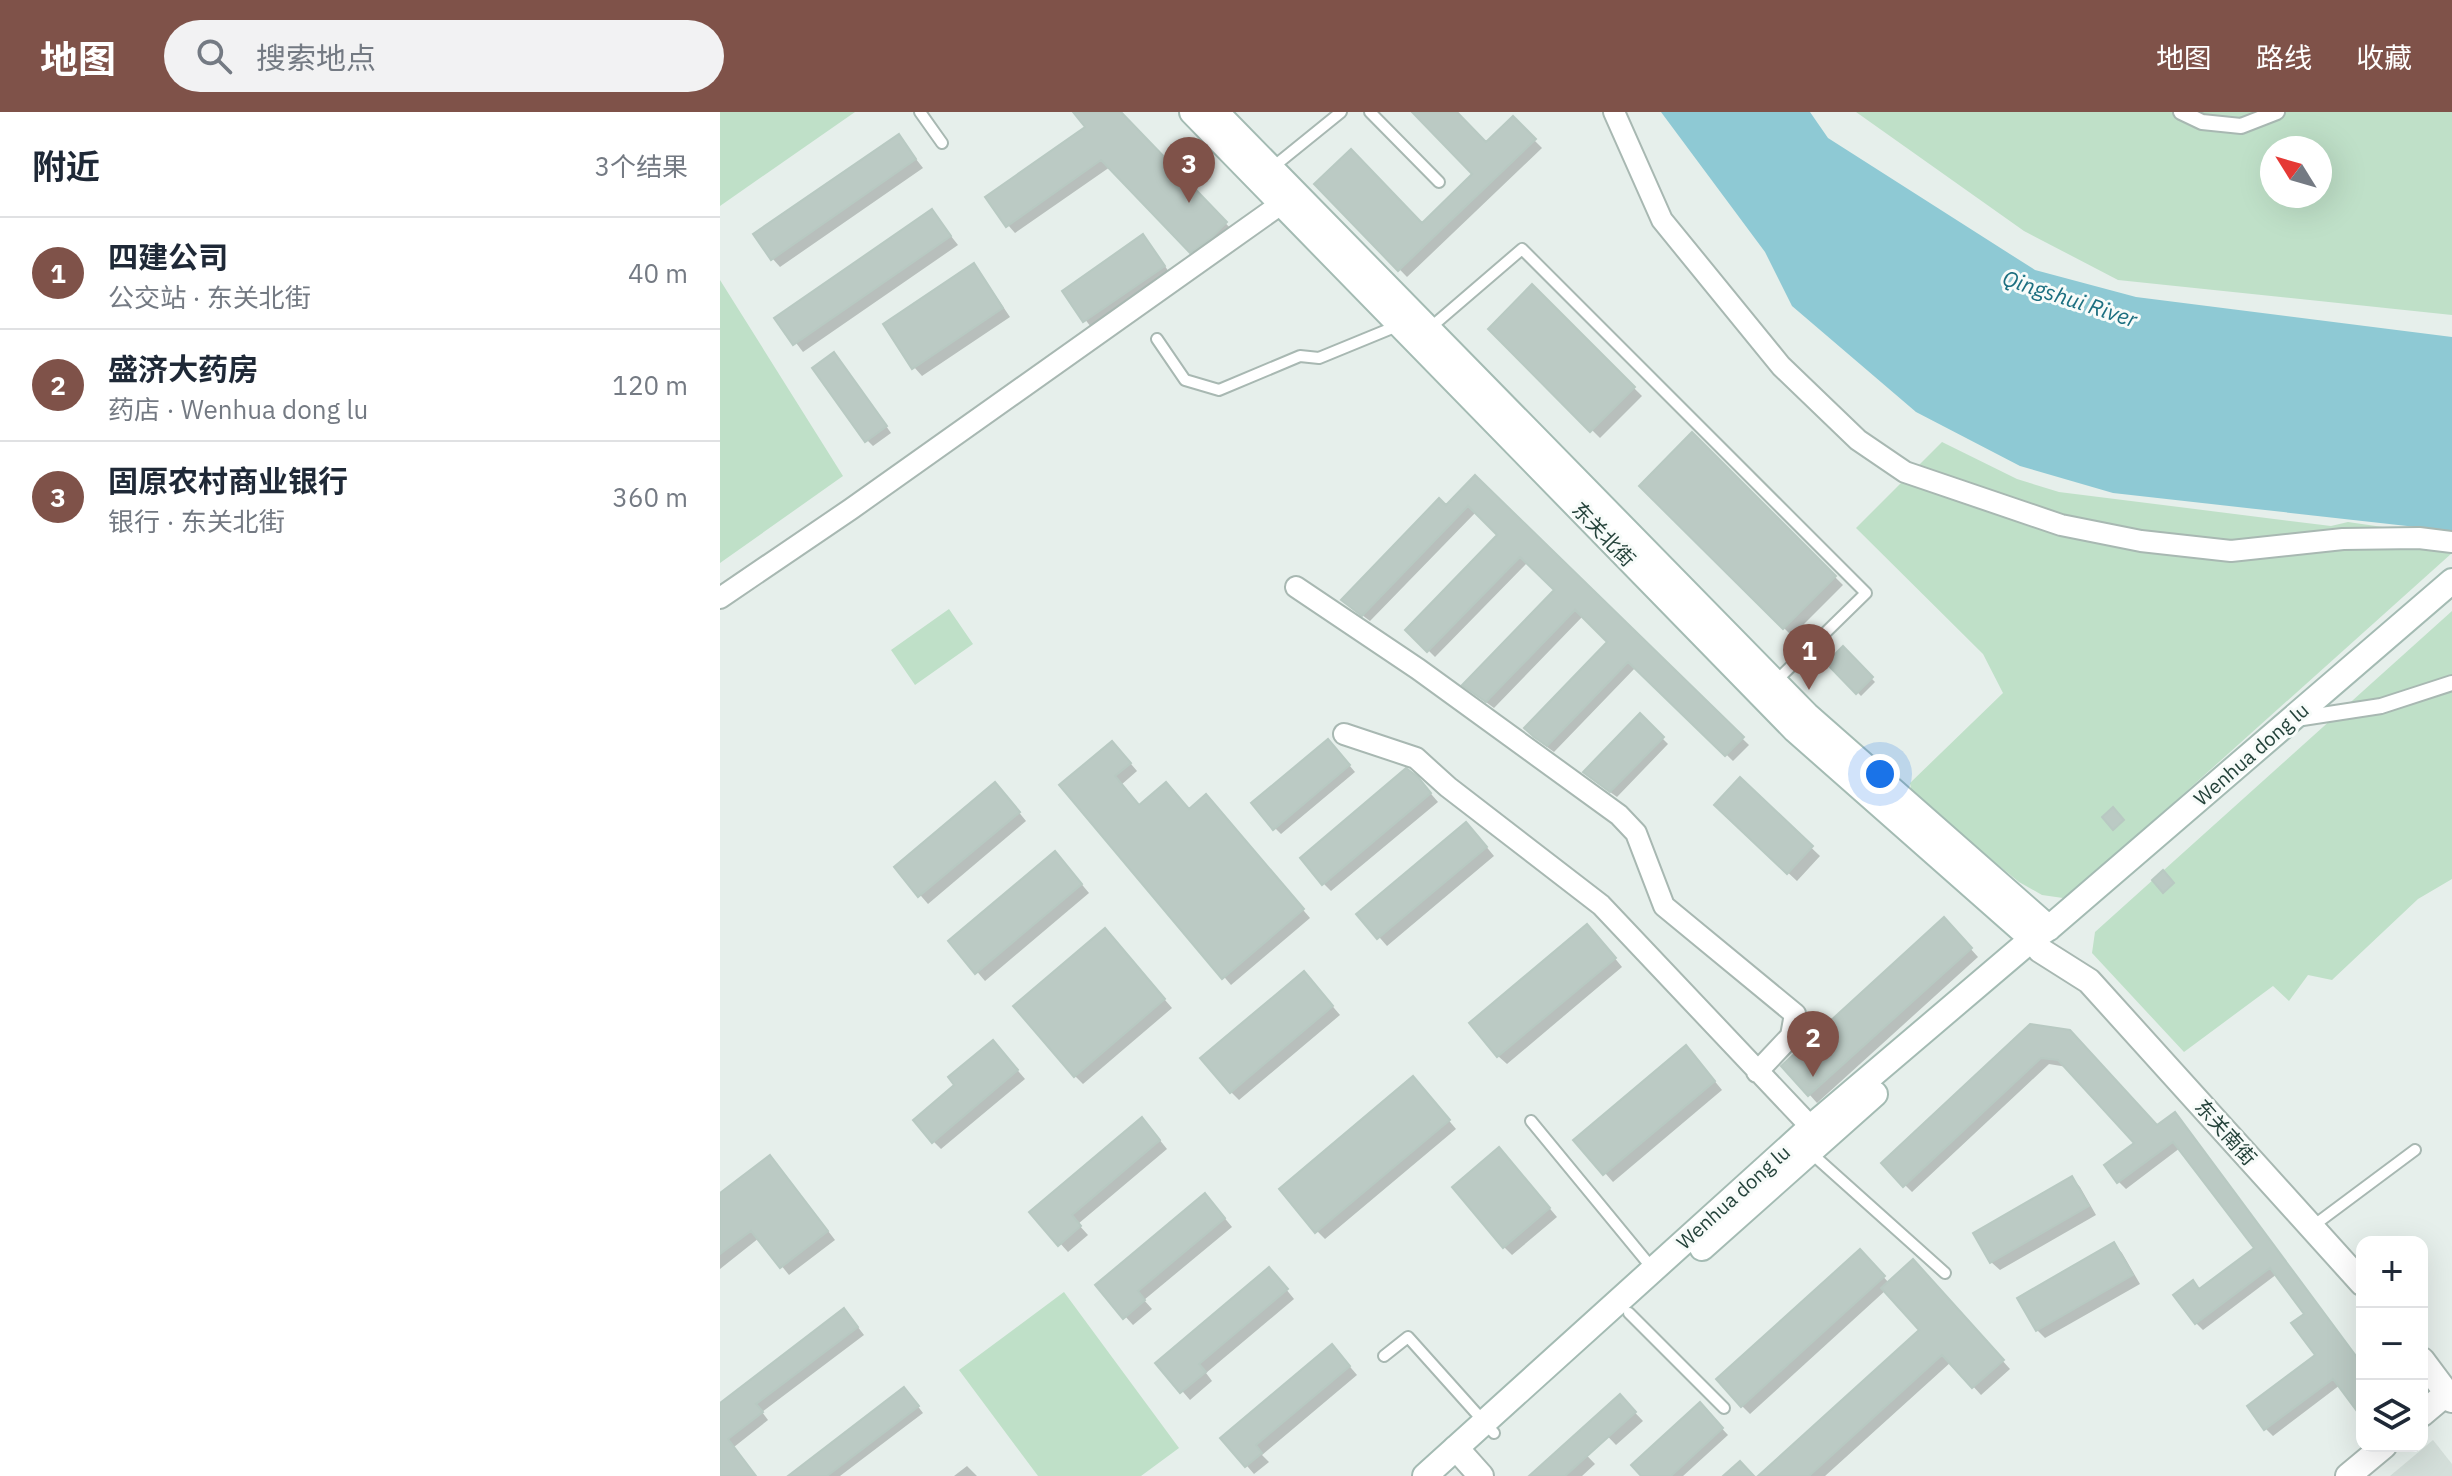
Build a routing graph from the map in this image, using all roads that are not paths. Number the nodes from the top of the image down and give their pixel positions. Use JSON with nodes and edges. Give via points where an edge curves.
{"nodes":[{"id":1,"x":920,"y":112,"type":"edge"},
{"id":2,"x":1192,"y":112,"type":"edge"},
{"id":3,"x":1216,"y":112,"type":"edge"},
{"id":4,"x":1341,"y":112,"type":"edge"},
{"id":5,"x":1370,"y":112,"type":"edge"},
{"id":6,"x":1614,"y":112,"type":"edge"},
{"id":7,"x":2181,"y":112,"type":"edge"},
{"id":8,"x":2277,"y":112,"type":"edge"},
{"id":9,"x":942,"y":143,"type":"dead end"},
{"id":10,"x":1271,"y":168,"type":"junction"},
{"id":11,"x":1439,"y":182,"type":"dead end"},
{"id":12,"x":1281,"y":204,"type":"junction"},
{"id":13,"x":1399,"y":325,"type":"junction"},
{"id":14,"x":1429,"y":329,"type":"junction"},
{"id":15,"x":1157,"y":339,"type":"dead end"},
{"id":16,"x":2452,"y":542,"type":"edge"},
{"id":17,"x":2452,"y":581,"type":"edge"},
{"id":18,"x":1296,"y":587,"type":"dead end"},
{"id":19,"x":720,"y":598,"type":"edge"},
{"id":20,"x":1775,"y":682,"type":"junction"},
{"id":21,"x":2452,"y":683,"type":"edge"},
{"id":22,"x":2291,"y":719,"type":"junction"},
{"id":23,"x":1344,"y":734,"type":"dead end"},
{"id":24,"x":2040,"y":939,"type":"junction"},
{"id":25,"x":1757,"y":1072,"type":"junction"},
{"id":26,"x":1531,"y":1121,"type":"dead end"},
{"id":27,"x":1811,"y":1127,"type":"junction"},
{"id":28,"x":2415,"y":1150,"type":"dead end"},
{"id":29,"x":1810,"y":1152,"type":"junction"},
{"id":30,"x":2311,"y":1227,"type":"junction"},
{"id":31,"x":1653,"y":1270,"type":"junction"},
{"id":32,"x":1945,"y":1273,"type":"dead end"},
{"id":33,"x":2356,"y":1276,"type":"edge"},
{"id":34,"x":1629,"y":1313,"type":"junction"},
{"id":35,"x":1384,"y":1356,"type":"dead end"},
{"id":36,"x":2428,"y":1368,"type":"edge"},
{"id":37,"x":2450,"y":1397,"type":"edge"},
{"id":38,"x":1724,"y":1408,"type":"dead end"},
{"id":39,"x":2428,"y":1410,"type":"edge"},
{"id":40,"x":1489,"y":1428,"type":"junction"},
{"id":41,"x":2377,"y":1452,"type":"edge"},
{"id":42,"x":1468,"y":1461,"type":"edge"},
{"id":43,"x":1425,"y":1476,"type":"edge"},
{"id":44,"x":1447,"y":1476,"type":"edge"},
{"id":45,"x":2348,"y":1476,"type":"edge"}],
"edges":[{"from":1,"to":9,"type":"lane"},
{"from":2,"to":12,"type":"main road","name":"东关北街"},
{"from":3,"to":10,"type":"main road","name":"东关北街"},
{"from":4,"to":10,"type":"lane"},
{"from":5,"to":11,"type":"lane"},
{"from":6,"to":16,"type":"street","via":[[1672,233],[1781,366],[1858,440],[1905,472],[2061,525],[2141,541],[2231,551],[2343,539]]},
{"from":7,"to":8,"type":"street","via":[[2202,122],[2241,126]]},
{"from":10,"to":14,"type":"main road","name":"东关北街"},
{"from":12,"to":13,"type":"main road","name":"东关北街"},
{"from":12,"to":19,"type":"street"},
{"from":13,"to":15,"type":"lane","via":[[1319,358],[1300,356],[1219,390],[1185,380]]},
{"from":13,"to":24,"type":"main road","name":"东关北街","via":[[1795,730]]},
{"from":14,"to":20,"type":"main road","name":"东关北街"},
{"from":14,"to":20,"type":"lane","via":[[1522,249],[1866,593]]},
{"from":17,"to":22,"type":"main road","name":"Wenhua dong lu"},
{"from":18,"to":25,"type":"street","via":[[1619,815],[1636,833],[1664,906],[1795,1014],[1791,1036]]},
{"from":20,"to":24,"type":"main road","name":"东关北街"},
{"from":21,"to":22,"type":"street","via":[[2381,706]]},
{"from":22,"to":24,"type":"main road","name":"Wenhua dong lu"},
{"from":23,"to":25,"type":"street","via":[[1416,758],[1601,905]]},
{"from":24,"to":27,"type":"main road","name":"Wenhua dong lu"},
{"from":24,"to":29,"type":"main road","name":"Wenhua dong lu","via":[[2001,981]]},
{"from":24,"to":30,"type":"main road","name":"东关南街","via":[[2089,981]]},
{"from":25,"to":27,"type":"street"},
{"from":26,"to":31,"type":"lane"},
{"from":27,"to":31,"type":"main road","name":"Wenhua dong lu"},
{"from":28,"to":30,"type":"lane"},
{"from":29,"to":32,"type":"lane"},
{"from":29,"to":34,"type":"main road","name":"Wenhua dong lu"},
{"from":30,"to":33,"type":"main road","name":"东关南街"},
{"from":31,"to":40,"type":"main road","name":"Wenhua dong lu"},
{"from":34,"to":38,"type":"lane"},
{"from":34,"to":40,"type":"main road","name":"Wenhua dong lu"},
{"from":35,"to":40,"type":"lane","via":[[1408,1337]]},
{"from":36,"to":37,"type":"main road"},
{"from":37,"to":39,"type":"main road"},
{"from":40,"to":42,"type":"main road","name":"Wenhua dong lu"},
{"from":41,"to":45,"type":"main road"},
{"from":42,"to":43,"type":"main road","name":"Wenhua dong lu"},
{"from":42,"to":44,"type":"main road","name":"Wenhua dong lu"}]}
